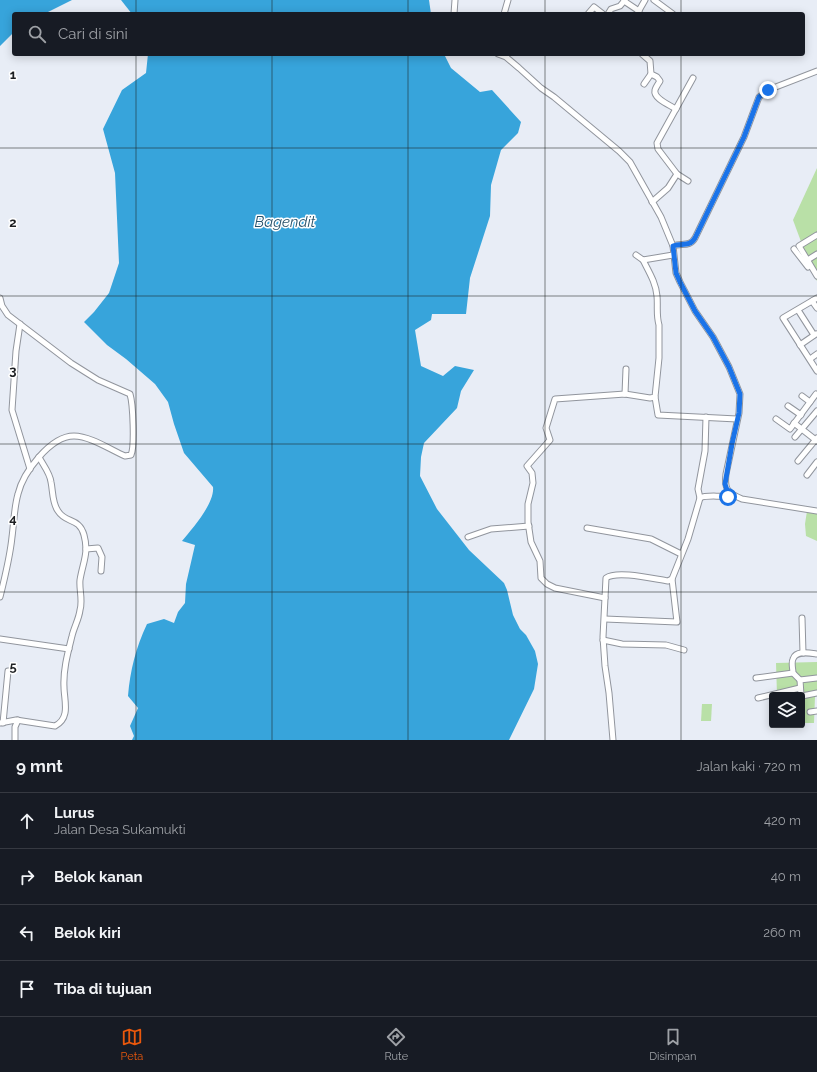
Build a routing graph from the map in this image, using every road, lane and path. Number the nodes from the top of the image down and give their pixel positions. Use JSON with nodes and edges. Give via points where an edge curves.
{"nodes":[{"id":1,"x":455,"y":0,"type":"edge"},
{"id":2,"x":508,"y":0,"type":"edge"},
{"id":3,"x":646,"y":0,"type":"edge"},
{"id":4,"x":654,"y":0,"type":"edge"},
{"id":5,"x":624,"y":1,"type":"edge"},
{"id":6,"x":454,"y":12,"type":"edge"},
{"id":7,"x":505,"y":12,"type":"edge"},
{"id":8,"x":590,"y":12,"type":"edge"},
{"id":9,"x":600,"y":12,"type":"edge"},
{"id":10,"x":609,"y":12,"type":"edge"},
{"id":11,"x":638,"y":12,"type":"edge"},
{"id":12,"x":670,"y":12,"type":"edge"},
{"id":13,"x":503,"y":56,"type":"edge"},
{"id":14,"x":644,"y":56,"type":"edge"},
{"id":15,"x":816,"y":73,"type":"edge"},
{"id":16,"x":651,"y":74,"type":"junction"},
{"id":17,"x":693,"y":78,"type":"dead end"},
{"id":18,"x":644,"y":84,"type":"dead end"},
{"id":19,"x":676,"y":109,"type":"junction"},
{"id":20,"x":677,"y":174,"type":"junction"},
{"id":21,"x":688,"y":181,"type":"dead end"},
{"id":22,"x":652,"y":202,"type":"junction"},
{"id":23,"x":817,"y":235,"type":"edge"},
{"id":24,"x":673,"y":246,"type":"junction"},
{"id":25,"x":796,"y":248,"type":"junction"},
{"id":26,"x":788,"y":252,"type":"dead end"},
{"id":27,"x":817,"y":254,"type":"edge"},
{"id":28,"x":636,"y":255,"type":"dead end"},
{"id":29,"x":673,"y":255,"type":"junction"},
{"id":30,"x":643,"y":260,"type":"junction"},
{"id":31,"x":806,"y":262,"type":"junction"},
{"id":32,"x":816,"y":276,"type":"edge"},
{"id":33,"x":0,"y":298,"type":"edge"},
{"id":34,"x":815,"y":300,"type":"edge"},
{"id":35,"x":817,"y":308,"type":"edge"},
{"id":36,"x":798,"y":310,"type":"junction"},
{"id":37,"x":20,"y":324,"type":"junction"},
{"id":38,"x":816,"y":334,"type":"edge"},
{"id":39,"x":800,"y":345,"type":"junction"},
{"id":40,"x":817,"y":354,"type":"edge"},
{"id":41,"x":810,"y":359,"type":"junction"},
{"id":42,"x":626,"y":369,"type":"dead end"},
{"id":43,"x":817,"y":371,"type":"edge"},
{"id":44,"x":626,"y":394,"type":"junction"},
{"id":45,"x":816,"y":394,"type":"edge"},
{"id":46,"x":802,"y":396,"type":"dead end"},
{"id":47,"x":655,"y":397,"type":"junction"},
{"id":48,"x":810,"y":402,"type":"junction"},
{"id":49,"x":788,"y":406,"type":"dead end"},
{"id":50,"x":817,"y":411,"type":"edge"},
{"id":51,"x":800,"y":415,"type":"junction"},
{"id":52,"x":706,"y":417,"type":"junction"},
{"id":53,"x":737,"y":419,"type":"junction"},
{"id":54,"x":776,"y":419,"type":"dead end"},
{"id":55,"x":794,"y":423,"type":"junction"},
{"id":56,"x":802,"y":430,"type":"junction"},
{"id":57,"x":795,"y":437,"type":"dead end"},
{"id":58,"x":816,"y":440,"type":"edge"},
{"id":59,"x":39,"y":457,"type":"junction"},
{"id":60,"x":798,"y":461,"type":"dead end"},
{"id":61,"x":817,"y":462,"type":"edge"},
{"id":62,"x":30,"y":469,"type":"junction"},
{"id":63,"x":807,"y":475,"type":"dead end"},
{"id":64,"x":733,"y":495,"type":"junction"},
{"id":65,"x":700,"y":498,"type":"junction"},
{"id":66,"x":817,"y":511,"type":"edge"},
{"id":67,"x":529,"y":526,"type":"junction"},
{"id":68,"x":587,"y":528,"type":"dead end"},
{"id":69,"x":468,"y":537,"type":"dead end"},
{"id":70,"x":86,"y":549,"type":"junction"},
{"id":71,"x":681,"y":554,"type":"junction"},
{"id":72,"x":101,"y":571,"type":"dead end"},
{"id":73,"x":672,"y":579,"type":"junction"},
{"id":74,"x":0,"y":597,"type":"edge"},
{"id":75,"x":605,"y":598,"type":"junction"},
{"id":76,"x":802,"y":618,"type":"dead end"},
{"id":77,"x":605,"y":619,"type":"junction"},
{"id":78,"x":0,"y":639,"type":"edge"},
{"id":79,"x":603,"y":640,"type":"junction"},
{"id":80,"x":69,"y":649,"type":"junction"},
{"id":81,"x":684,"y":650,"type":"dead end"},
{"id":82,"x":803,"y":653,"type":"junction"},
{"id":83,"x":817,"y":654,"type":"edge"},
{"id":84,"x":8,"y":671,"type":"dead end"},
{"id":85,"x":793,"y":673,"type":"junction"},
{"id":86,"x":756,"y":678,"type":"dead end"},
{"id":87,"x":817,"y":678,"type":"edge"},
{"id":88,"x":800,"y":680,"type":"junction"},
{"id":89,"x":800,"y":688,"type":"junction"},
{"id":90,"x":801,"y":692,"type":"edge"},
{"id":91,"x":817,"y":693,"type":"edge"},
{"id":92,"x":805,"y":694,"type":"edge"},
{"id":93,"x":758,"y":698,"type":"dead end"},
{"id":94,"x":817,"y":711,"type":"edge"},
{"id":95,"x":810,"y":712,"type":"dead end"},
{"id":96,"x":18,"y":720,"type":"junction"},
{"id":97,"x":1,"y":723,"type":"edge"},
{"id":98,"x":15,"y":740,"type":"edge"},
{"id":99,"x":613,"y":740,"type":"edge"}],
"edges":[{"from":1,"to":6,"type":"street"},
{"from":2,"to":7,"type":"street"},
{"from":3,"to":11,"type":"street"},
{"from":4,"to":12,"type":"street"},
{"from":5,"to":10,"type":"street","via":[[618,8]]},
{"from":5,"to":11,"type":"street"},
{"from":8,"to":9,"type":"street","via":[[594,7]]},
{"from":13,"to":22,"type":"street","via":[[619,151],[630,162]]},
{"from":14,"to":16,"type":"street","via":[[651,63]]},
{"from":15,"to":24,"type":"street","via":[[768,90],[759,97],[744,137],[693,242]]},
{"from":16,"to":18,"type":"street"},
{"from":16,"to":19,"type":"street","via":[[660,81],[655,89],[656,96]]},
{"from":17,"to":19,"type":"street"},
{"from":19,"to":20,"type":"street","via":[[657,146]]},
{"from":20,"to":21,"type":"street"},
{"from":20,"to":22,"type":"street","via":[[668,188]]},
{"from":22,"to":24,"type":"street"},
{"from":23,"to":25,"type":"street"},
{"from":24,"to":29,"type":"street"},
{"from":25,"to":26,"type":"street"},
{"from":25,"to":31,"type":"street"},
{"from":27,"to":31,"type":"street"},
{"from":28,"to":30,"type":"street"},
{"from":29,"to":30,"type":"street"},
{"from":29,"to":53,"type":"street","via":[[680,282],[695,311],[713,337],[736,383],[740,394]]},
{"from":30,"to":47,"type":"street","via":[[653,279],[657,294],[659,352]]},
{"from":31,"to":32,"type":"street"},
{"from":33,"to":37,"type":"street","via":[[8,315]]},
{"from":34,"to":35,"type":"street"},
{"from":34,"to":36,"type":"street"},
{"from":36,"to":38,"type":"street"},
{"from":36,"to":39,"type":"street","via":[[783,318]]},
{"from":37,"to":59,"type":"street","via":[[71,363],[131,396],[133,445],[130,455],[125,456],[98,443],[75,436],[53,443]]},
{"from":37,"to":62,"type":"street","via":[[12,410]]},
{"from":38,"to":39,"type":"street"},
{"from":39,"to":41,"type":"street"},
{"from":40,"to":41,"type":"street"},
{"from":41,"to":43,"type":"street"},
{"from":42,"to":44,"type":"street"},
{"from":44,"to":47,"type":"street"},
{"from":44,"to":67,"type":"street","via":[[553,401],[546,428],[550,439],[527,466],[534,483],[527,507]]},
{"from":45,"to":48,"type":"street"},
{"from":46,"to":48,"type":"street"},
{"from":47,"to":52,"type":"street","via":[[658,414]]},
{"from":48,"to":51,"type":"street"},
{"from":49,"to":51,"type":"street"},
{"from":50,"to":56,"type":"street"},
{"from":51,"to":55,"type":"street"},
{"from":52,"to":53,"type":"street"},
{"from":52,"to":65,"type":"street","via":[[705,451],[698,489]]},
{"from":53,"to":64,"type":"street","via":[[725,484]]},
{"from":54,"to":55,"type":"street","via":[[790,429]]},
{"from":55,"to":56,"type":"street"},
{"from":56,"to":57,"type":"street"},
{"from":56,"to":58,"type":"street"},
{"from":58,"to":60,"type":"street"},
{"from":59,"to":62,"type":"street"},
{"from":59,"to":70,"type":"street","via":[[51,480],[58,511],[62,516],[78,523],[84,535]]},
{"from":61,"to":63,"type":"street"},
{"from":62,"to":74,"type":"street","via":[[18,492],[10,552]]},
{"from":64,"to":65,"type":"street"},
{"from":64,"to":66,"type":"street","via":[[742,499]]},
{"from":65,"to":71,"type":"street"},
{"from":67,"to":69,"type":"street","via":[[490,529]]},
{"from":67,"to":75,"type":"street","via":[[531,542],[540,561],[541,578],[546,584]]},
{"from":68,"to":71,"type":"street","via":[[652,539]]},
{"from":70,"to":72,"type":"street","via":[[98,548],[102,557]]},
{"from":70,"to":80,"type":"street","via":[[86,561],[80,580],[81,608]]},
{"from":71,"to":73,"type":"street"},
{"from":73,"to":75,"type":"street","via":[[668,581],[622,575],[608,576]]},
{"from":73,"to":77,"type":"street","via":[[677,622]]},
{"from":75,"to":77,"type":"street"},
{"from":76,"to":82,"type":"street"},
{"from":77,"to":79,"type":"street"},
{"from":78,"to":80,"type":"street"},
{"from":79,"to":81,"type":"street","via":[[622,644],[666,645]]},
{"from":79,"to":99,"type":"street"},
{"from":80,"to":96,"type":"street","via":[[64,683],[66,712],[63,719],[55,726]]},
{"from":82,"to":83,"type":"street"},
{"from":82,"to":85,"type":"street","via":[[796,655],[793,660]]},
{"from":84,"to":97,"type":"street"},
{"from":85,"to":86,"type":"street"},
{"from":85,"to":88,"type":"street"},
{"from":87,"to":88,"type":"street"},
{"from":88,"to":89,"type":"street"},
{"from":89,"to":90,"type":"street"},
{"from":89,"to":93,"type":"street"},
{"from":91,"to":92,"type":"street"},
{"from":94,"to":95,"type":"street"},
{"from":96,"to":97,"type":"street"},
{"from":96,"to":98,"type":"street"}]}
